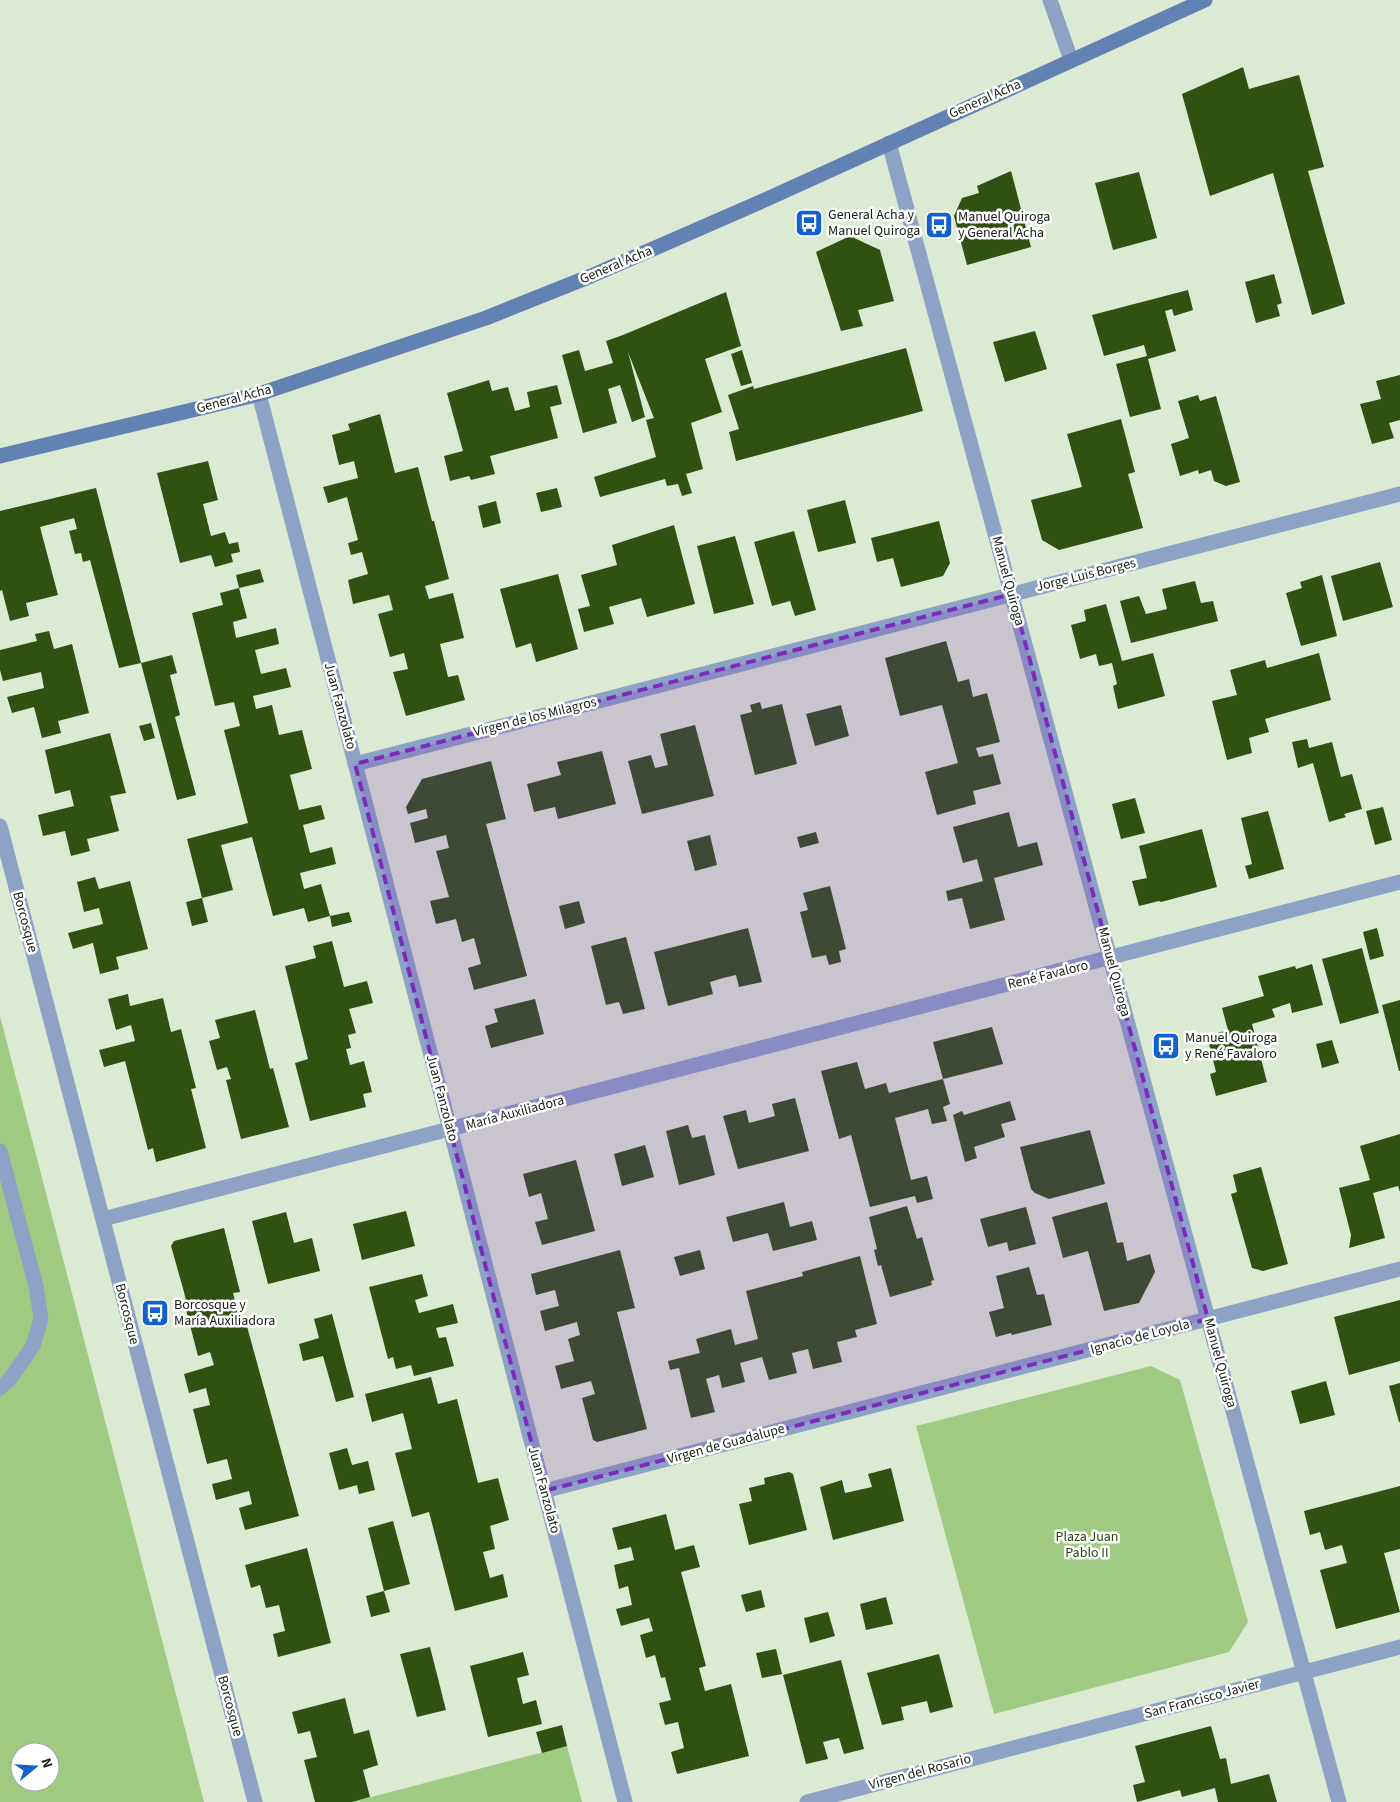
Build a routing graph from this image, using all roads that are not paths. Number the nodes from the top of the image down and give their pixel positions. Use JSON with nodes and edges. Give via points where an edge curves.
{"nodes":[{"id":1,"x":1050,"y":0,"type":"edge"},
{"id":2,"x":1204,"y":0,"type":"edge"},
{"id":3,"x":1071,"y":60,"type":"junction"},
{"id":4,"x":889,"y":143,"type":"junction"},
{"id":5,"x":259,"y":394,"type":"junction"},
{"id":6,"x":0,"y":456,"type":"edge"},
{"id":7,"x":1400,"y":494,"type":"edge"},
{"id":8,"x":1012,"y":594,"type":"junction"},
{"id":9,"x":714,"y":671,"type":"joint"},
{"id":10,"x":355,"y":764,"type":"junction"},
{"id":11,"x":0,"y":826,"type":"edge"},
{"id":12,"x":1400,"y":882,"type":"edge"},
{"id":13,"x":1110,"y":958,"type":"junction"},
{"id":14,"x":811,"y":1036,"type":"joint"},
{"id":15,"x":450,"y":1130,"type":"junction"},
{"id":16,"x":0,"y":1151,"type":"edge"},
{"id":17,"x":103,"y":1220,"type":"junction"},
{"id":18,"x":1400,"y":1269,"type":"edge"},
{"id":19,"x":1208,"y":1319,"type":"junction"},
{"id":20,"x":0,"y":1388,"type":"edge"},
{"id":21,"x":909,"y":1397,"type":"joint"},
{"id":22,"x":544,"y":1492,"type":"junction"},
{"id":23,"x":1400,"y":1647,"type":"edge"},
{"id":24,"x":1304,"y":1672,"type":"junction"},
{"id":25,"x":1003,"y":1751,"type":"joint"},
{"id":26,"x":255,"y":1802,"type":"edge"},
{"id":27,"x":625,"y":1802,"type":"edge"},
{"id":28,"x":807,"y":1802,"type":"edge"},
{"id":29,"x":1339,"y":1802,"type":"edge"}],
"edges":[{"from":1,"to":3,"type":"street"},
{"from":2,"to":3,"type":"main road","name":"General Acha"},
{"from":3,"to":4,"type":"main road","name":"General Acha"},
{"from":4,"to":5,"type":"main road","name":"General Acha","via":[[591,276],[486,318]]},
{"from":4,"to":8,"type":"street","name":"Manuel Quiroga"},
{"from":5,"to":6,"type":"main road","name":"General Acha"},
{"from":5,"to":10,"type":"street","name":"Juan Fanzolato"},
{"from":7,"to":8,"type":"street","name":"Jorge Luis Borges"},
{"from":8,"to":9,"type":"street","name":"Jorge Luis Borges"},
{"from":8,"to":13,"type":"street","name":"Manuel Quiroga"},
{"from":9,"to":10,"type":"street","name":"Virgen de los Milagros"},
{"from":10,"to":15,"type":"street","name":"Juan Fanzolato"},
{"from":11,"to":17,"type":"street","name":"Borcosque"},
{"from":12,"to":13,"type":"street","name":"René Favaloro"},
{"from":13,"to":14,"type":"street","name":"René Favaloro"},
{"from":13,"to":19,"type":"street","name":"Manuel Quiroga"},
{"from":14,"to":15,"type":"street","name":"María Auxiliadora"},
{"from":15,"to":17,"type":"street","name":"María Auxiliadora"},
{"from":15,"to":22,"type":"street","name":"Juan Fanzolato"},
{"from":16,"to":20,"type":"street","via":[[36,1286],[41,1319],[33,1346]]},
{"from":17,"to":26,"type":"street","name":"Borcosque"},
{"from":18,"to":19,"type":"street","name":"Ignacio de Loyola"},
{"from":19,"to":21,"type":"street","name":"Ignacio de Loyola"},
{"from":19,"to":24,"type":"street","name":"Manuel Quiroga"},
{"from":21,"to":22,"type":"street","name":"Virgen de Guadalupe"},
{"from":22,"to":27,"type":"street","name":"Juan Fanzolato"},
{"from":23,"to":24,"type":"street","name":"San Francisco Javier"},
{"from":24,"to":25,"type":"street","name":"San Francisco Javier"},
{"from":24,"to":29,"type":"street","name":"Manuel Quiroga"},
{"from":25,"to":28,"type":"street","name":"Virgen del Rosario"}]}
